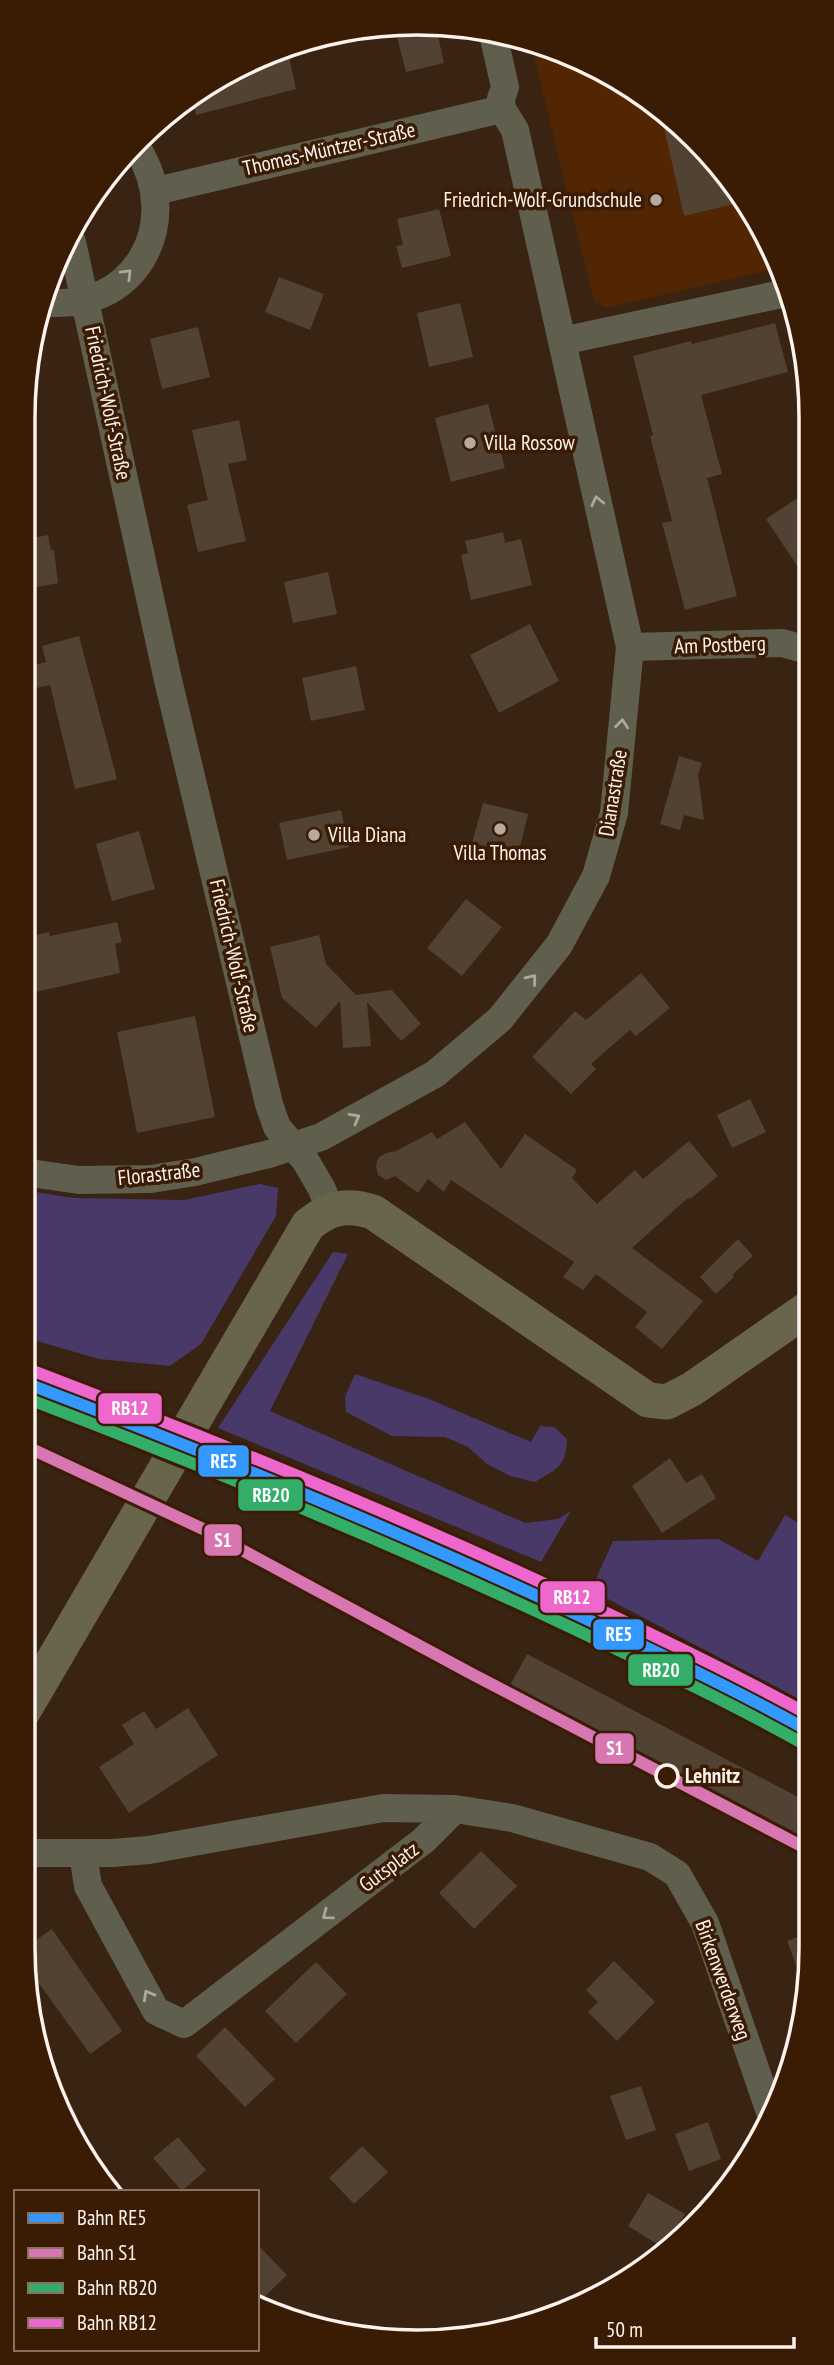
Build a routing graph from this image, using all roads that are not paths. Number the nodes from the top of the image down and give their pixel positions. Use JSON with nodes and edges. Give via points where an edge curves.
{"nodes":[{"id":1,"x":495,"y":43,"type":"edge"},
{"id":2,"x":502,"y":108,"type":"junction"},
{"id":3,"x":141,"y":154,"type":"edge"},
{"id":4,"x":156,"y":191,"type":"junction"},
{"id":5,"x":74,"y":249,"type":"edge"},
{"id":6,"x":779,"y":294,"type":"edge"},
{"id":7,"x":85,"y":300,"type":"junction"},
{"id":8,"x":52,"y":303,"type":"edge"},
{"id":9,"x":562,"y":341,"type":"junction"},
{"id":10,"x":630,"y":647,"type":"junction"},
{"id":11,"x":799,"y":648,"type":"edge"},
{"id":12,"x":293,"y":1147,"type":"junction"},
{"id":13,"x":35,"y":1174,"type":"edge"},
{"id":14,"x":330,"y":1210,"type":"junction"},
{"id":15,"x":799,"y":1315,"type":"edge"},
{"id":16,"x":35,"y":1692,"type":"edge"},
{"id":17,"x":455,"y":1809,"type":"junction"},
{"id":18,"x":35,"y":1853,"type":"edge"},
{"id":19,"x":83,"y":1854,"type":"junction"},
{"id":20,"x":767,"y":2102,"type":"edge"}],
"edges":[{"from":1,"to":2,"type":"street","name":"Dianastraße","via":[[505,87]]},
{"from":2,"to":4,"type":"street","name":"Thomas-Müntzer-Straße"},
{"from":2,"to":9,"type":"street","name":"Dianastraße","via":[[515,130]]},
{"from":3,"to":4,"type":"street","name":"Friedrich-Wolf-Straße"},
{"from":7,"to":4,"type":"street","name":"Friedrich-Wolf-Straße","one_way":true,"via":[[108,290],[142,258],[157,214]]},
{"from":5,"to":7,"type":"street","name":"Friedrich-Wolf-Straße"},
{"from":6,"to":9,"type":"street"},
{"from":7,"to":8,"type":"street","name":"Friedrich-Wolf-Straße"},
{"from":7,"to":12,"type":"street","name":"Friedrich-Wolf-Straße","via":[[168,680],[269,1104],[277,1127]]},
{"from":10,"to":9,"type":"street","name":"Dianastraße","one_way":true},
{"from":10,"to":11,"type":"street","name":"Am Postberg","via":[[782,643]]},
{"from":12,"to":10,"type":"street","name":"Dianastraße","one_way":true,"via":[[321,1138],[435,1074],[500,1019],[559,945],[596,876],[614,813]]},
{"from":12,"to":13,"type":"street","name":"Florastraße","via":[[151,1179],[79,1180]]},
{"from":12,"to":14,"type":"street","name":"Friedrich-Wolf-Straße","via":[[317,1180]]},
{"from":14,"to":15,"type":"main road","via":[[356,1206],[373,1212],[648,1400],[667,1402],[692,1389]]},
{"from":14,"to":16,"type":"main road","via":[[308,1226]]},
{"from":17,"to":19,"type":"street","name":"Gutsplatz","via":[[383,1808],[149,1850]]},
{"from":17,"to":19,"type":"street","name":"Gutsplatz","one_way":true,"via":[[424,1840],[184,2024],[156,2011],[89,1886]]},
{"from":17,"to":20,"type":"street","name":"Birkenwerderweg","via":[[512,1818],[605,1843],[650,1857],[677,1874],[705,1923]]},
{"from":18,"to":19,"type":"street"}]}
